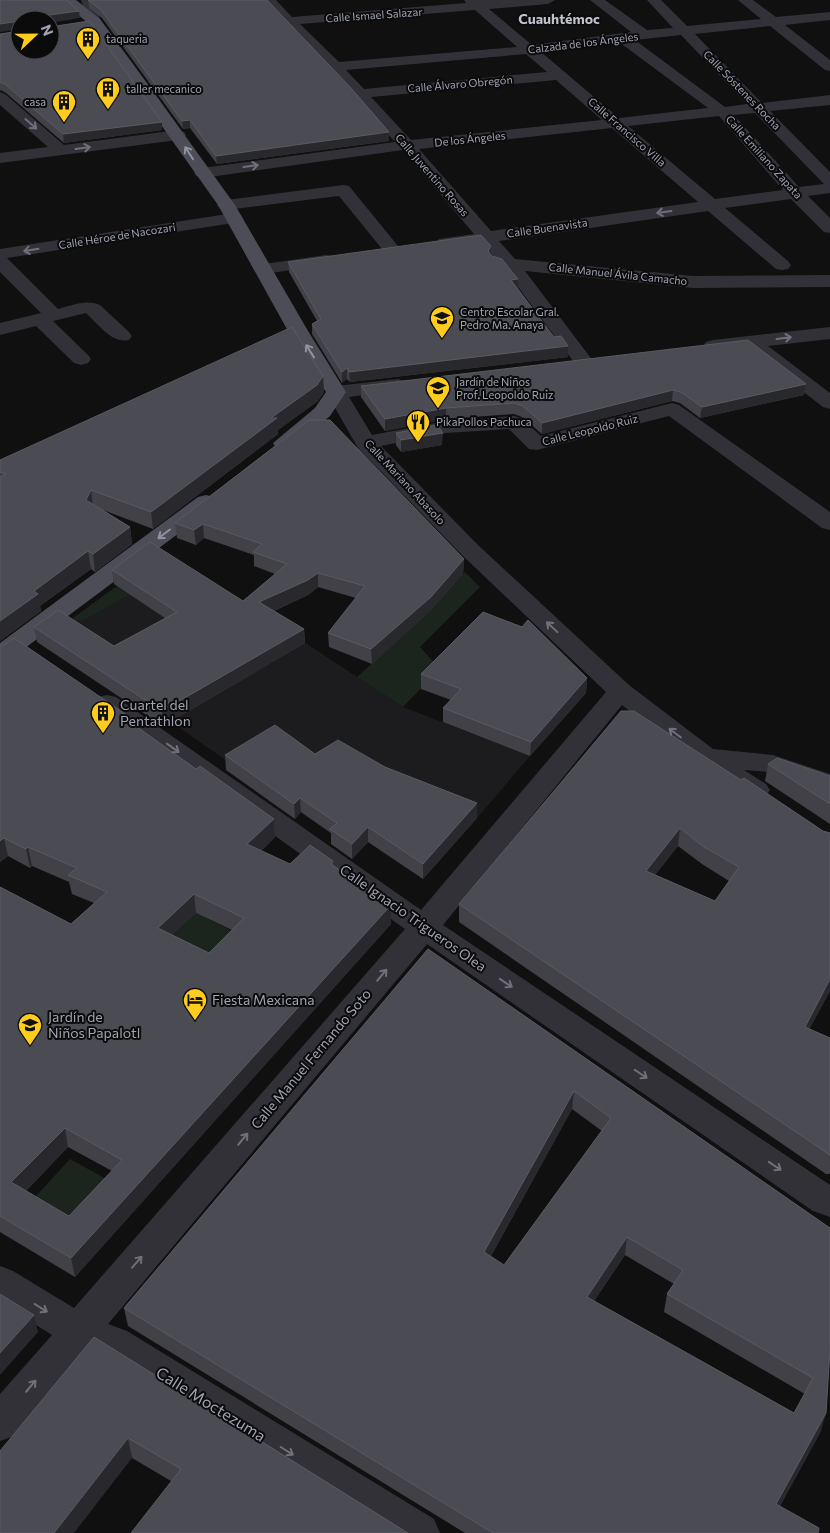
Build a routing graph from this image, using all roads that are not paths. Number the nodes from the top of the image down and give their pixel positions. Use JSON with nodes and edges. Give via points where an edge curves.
{"nodes":[{"id":1,"x":268,"y":0,"type":"edge"},
{"id":2,"x":548,"y":0,"type":"edge"},
{"id":3,"x":597,"y":0,"type":"edge"},
{"id":4,"x":654,"y":0,"type":"edge"},
{"id":5,"x":745,"y":0,"type":"edge"},
{"id":6,"x":93,"y":1,"type":"edge"},
{"id":7,"x":72,"y":3,"type":"edge"},
{"id":8,"x":476,"y":4,"type":"edge"},
{"id":9,"x":830,"y":16,"type":"edge"},
{"id":10,"x":289,"y":21,"type":"junction"},
{"id":11,"x":89,"y":22,"type":"junction"},
{"id":12,"x":772,"y":23,"type":"junction"},
{"id":13,"x":686,"y":30,"type":"junction"},
{"id":14,"x":644,"y":35,"type":"junction"},
{"id":15,"x":622,"y":37,"type":"junction"},
{"id":16,"x":528,"y":50,"type":"junction"},
{"id":17,"x":335,"y":67,"type":"junction"},
{"id":18,"x":830,"y":67,"type":"edge"},
{"id":19,"x":561,"y":75,"type":"junction"},
{"id":20,"x":359,"y":94,"type":"junction"},
{"id":21,"x":0,"y":97,"type":"edge"},
{"id":22,"x":830,"y":100,"type":"edge"},
{"id":23,"x":758,"y":108,"type":"junction"},
{"id":24,"x":724,"y":112,"type":"junction"},
{"id":25,"x":619,"y":124,"type":"junction"},
{"id":26,"x":178,"y":135,"type":"junction"},
{"id":27,"x":407,"y":145,"type":"junction"},
{"id":28,"x":62,"y":151,"type":"junction"},
{"id":29,"x":0,"y":158,"type":"edge"},
{"id":30,"x":202,"y":173,"type":"junction"},
{"id":31,"x":830,"y":181,"type":"edge"},
{"id":32,"x":830,"y":188,"type":"edge"},
{"id":33,"x":794,"y":193,"type":"junction"},
{"id":34,"x":712,"y":206,"type":"junction"},
{"id":35,"x":230,"y":212,"type":"junction"},
{"id":36,"x":830,"y":228,"type":"edge"},
{"id":37,"x":487,"y":237,"type":"junction"},
{"id":38,"x":412,"y":249,"type":"junction"},
{"id":39,"x":372,"y":253,"type":"edge"},
{"id":40,"x":0,"y":254,"type":"edge"},
{"id":41,"x":343,"y":258,"type":"edge"},
{"id":42,"x":0,"y":262,"type":"edge"},
{"id":43,"x":510,"y":264,"type":"junction"},
{"id":44,"x":782,"y":264,"type":"dead end"},
{"id":45,"x":264,"y":269,"type":"junction"},
{"id":46,"x":830,"y":281,"type":"edge"},
{"id":47,"x":47,"y":317,"type":"junction"},
{"id":48,"x":0,"y":328,"type":"edge"},
{"id":49,"x":830,"y":333,"type":"edge"},
{"id":50,"x":122,"y":336,"type":"dead end"},
{"id":51,"x":751,"y":342,"type":"junction"},
{"id":52,"x":692,"y":349,"type":"edge"},
{"id":53,"x":82,"y":359,"type":"dead end"},
{"id":54,"x":603,"y":359,"type":"edge"},
{"id":55,"x":583,"y":361,"type":"junction"},
{"id":56,"x":563,"y":364,"type":"edge"},
{"id":57,"x":415,"y":382,"type":"edge"},
{"id":58,"x":336,"y":392,"type":"junction"},
{"id":59,"x":830,"y":403,"type":"edge"},
{"id":60,"x":366,"y":443,"type":"junction"},
{"id":61,"x":270,"y":453,"type":"edge"},
{"id":62,"x":224,"y":488,"type":"edge"},
{"id":63,"x":830,"y":523,"type":"edge"},
{"id":64,"x":14,"y":645,"type":"edge"},
{"id":65,"x":86,"y":688,"type":"edge"},
{"id":66,"x":620,"y":691,"type":"junction"},
{"id":67,"x":706,"y":757,"type":"junction"},
{"id":68,"x":830,"y":784,"type":"edge"},
{"id":69,"x":772,"y":801,"type":"edge"},
{"id":70,"x":424,"y":927,"type":"junction"},
{"id":71,"x":830,"y":1202,"type":"edge"},
{"id":72,"x":0,"y":1282,"type":"edge"},
{"id":73,"x":78,"y":1330,"type":"junction"},
{"id":74,"x":0,"y":1423,"type":"edge"},
{"id":75,"x":419,"y":1533,"type":"edge"}],
"edges":[{"from":1,"to":10,"type":"street","name":"Calle Juventino Rosas"},
{"from":2,"to":8,"type":"street","name":"Calle Ismael Salazar"},
{"from":3,"to":14,"type":"street"},
{"from":4,"to":13,"type":"street","name":"Calle Sóstenes Rocha"},
{"from":5,"to":12,"type":"street"},
{"from":6,"to":11,"type":"street","name":"Calle Mariano Abasolo"},
{"from":7,"to":11,"type":"main road","name":"Calle Mariano Abasolo"},
{"from":8,"to":10,"type":"street","name":"Calle Ismael Salazar"},
{"from":8,"to":16,"type":"street","name":"Calle Francisco Villa"},
{"from":9,"to":12,"type":"street","name":"Calzada de los Ángeles"},
{"from":10,"to":17,"type":"street","name":"Calle Juventino Rosas"},
{"from":11,"to":26,"type":"main road","name":"Calle Mariano Abasolo"},
{"from":12,"to":13,"type":"street","name":"Calzada de los Ángeles"},
{"from":12,"to":18,"type":"street"},
{"from":13,"to":14,"type":"street","name":"Calzada de los Ángeles"},
{"from":13,"to":23,"type":"street","name":"Calle Sóstenes Rocha"},
{"from":14,"to":15,"type":"street","name":"Calzada de los Ángeles"},
{"from":15,"to":16,"type":"street","name":"Calzada de los Ángeles"},
{"from":15,"to":24,"type":"street","name":"Calle Emiliano Zapata"},
{"from":16,"to":17,"type":"street","name":"Calzada de los Ángeles"},
{"from":16,"to":19,"type":"street","name":"Calle Francisco Villa"},
{"from":17,"to":20,"type":"street","name":"Calle Juventino Rosas"},
{"from":19,"to":20,"type":"street","name":"Calle Álvaro Obregón"},
{"from":19,"to":25,"type":"street","name":"Calle Francisco Villa"},
{"from":20,"to":27,"type":"street","name":"Calle Juventino Rosas"},
{"from":21,"to":28,"type":"street","one_way":true},
{"from":22,"to":23,"type":"street","name":"De los Ángeles"},
{"from":23,"to":24,"type":"street","name":"De los Ángeles"},
{"from":23,"to":31,"type":"street","name":"Calle Sóstenes Rocha"},
{"from":24,"to":25,"type":"street","name":"De los Ángeles"},
{"from":24,"to":33,"type":"street","name":"Calle Emiliano Zapata"},
{"from":25,"to":27,"type":"street","name":"De los Ángeles"},
{"from":25,"to":34,"type":"street","name":"Calle Francisco Villa"},
{"from":28,"to":26,"type":"street","one_way":true},
{"from":30,"to":26,"type":"main road","name":"Calle Mariano Abasolo","one_way":true},
{"from":30,"to":27,"type":"street","name":"De los Ángeles","one_way":true},
{"from":27,"to":37,"type":"street","name":"Calle Juventino Rosas"},
{"from":28,"to":29,"type":"street"},
{"from":30,"to":35,"type":"main road","name":"Calle Mariano Abasolo"},
{"from":32,"to":33,"type":"street","name":"Calle Buenavista"},
{"from":33,"to":34,"type":"street","name":"Calle Buenavista"},
{"from":33,"to":36,"type":"street","name":"Calle Emiliano Zapata"},
{"from":34,"to":37,"type":"street","name":"Calle Buenavista","one_way":true},
{"from":34,"to":44,"type":"street","name":"Calle Francisco Villa"},
{"from":35,"to":38,"type":"street","name":"Calle Héroe de Nacozari","via":[[343,190]]},
{"from":35,"to":40,"type":"street","name":"Calle Héroe de Nacozari","one_way":true},
{"from":35,"to":45,"type":"main road","name":"Calle Mariano Abasolo"},
{"from":37,"to":38,"type":"street","name":"Calle Buenavista"},
{"from":37,"to":43,"type":"street","name":"Calle Juventino Rosas"},
{"from":38,"to":39,"type":"street","name":"Calle Buenavista"},
{"from":38,"to":43,"type":"street","name":"Calle Manuel Ávila Camacho"},
{"from":41,"to":45,"type":"street"},
{"from":42,"to":47,"type":"street"},
{"from":43,"to":46,"type":"street","name":"Calle Manuel Ávila Camacho","via":[[693,282]]},
{"from":43,"to":55,"type":"street","name":"Calle Juventino Rosas"},
{"from":58,"to":45,"type":"main road","name":"Calle Mariano Abasolo","one_way":true,"via":[[290,335]]},
{"from":47,"to":48,"type":"street"},
{"from":47,"to":50,"type":"street","via":[[88,307]]},
{"from":47,"to":53,"type":"street"},
{"from":51,"to":49,"type":"street","one_way":true},
{"from":51,"to":52,"type":"street"},
{"from":51,"to":59,"type":"street"},
{"from":54,"to":55,"type":"street"},
{"from":55,"to":56,"type":"street"},
{"from":57,"to":58,"type":"street"},
{"from":58,"to":60,"type":"street","name":"Calle Mariano Abasolo"},
{"from":58,"to":61,"type":"main road","via":[[323,412]]},
{"from":60,"to":63,"type":"street","name":"Calle Leopoldo Ruiz","via":[[446,427],[514,422],[536,444],[672,409]]},
{"from":66,"to":60,"type":"street","name":"Calle Mariano Abasolo","one_way":true,"via":[[470,550]]},
{"from":62,"to":64,"type":"main road","one_way":true},
{"from":65,"to":70,"type":"street","name":"Calle Ignacio Trigueros Olea","one_way":true},
{"from":67,"to":66,"type":"street","name":"Calle Mariano Abasolo","one_way":true},
{"from":66,"to":70,"type":"street","name":"Calle Manuel Fernando Soto"},
{"from":67,"to":68,"type":"street","via":[[773,764]]},
{"from":67,"to":69,"type":"street","name":"Calle Mariano Abasolo"},
{"from":70,"to":71,"type":"street","name":"Calle Ignacio Trigueros Olea","one_way":true},
{"from":73,"to":70,"type":"street","name":"Calle Manuel Fernando Soto","one_way":true},
{"from":72,"to":73,"type":"street","name":"Calle Moctezuma","one_way":true},
{"from":74,"to":73,"type":"street","name":"Calle Manuel Fernando Soto","one_way":true},
{"from":73,"to":75,"type":"street","name":"Calle Moctezuma","one_way":true,"via":[[112,1342]]}]}
